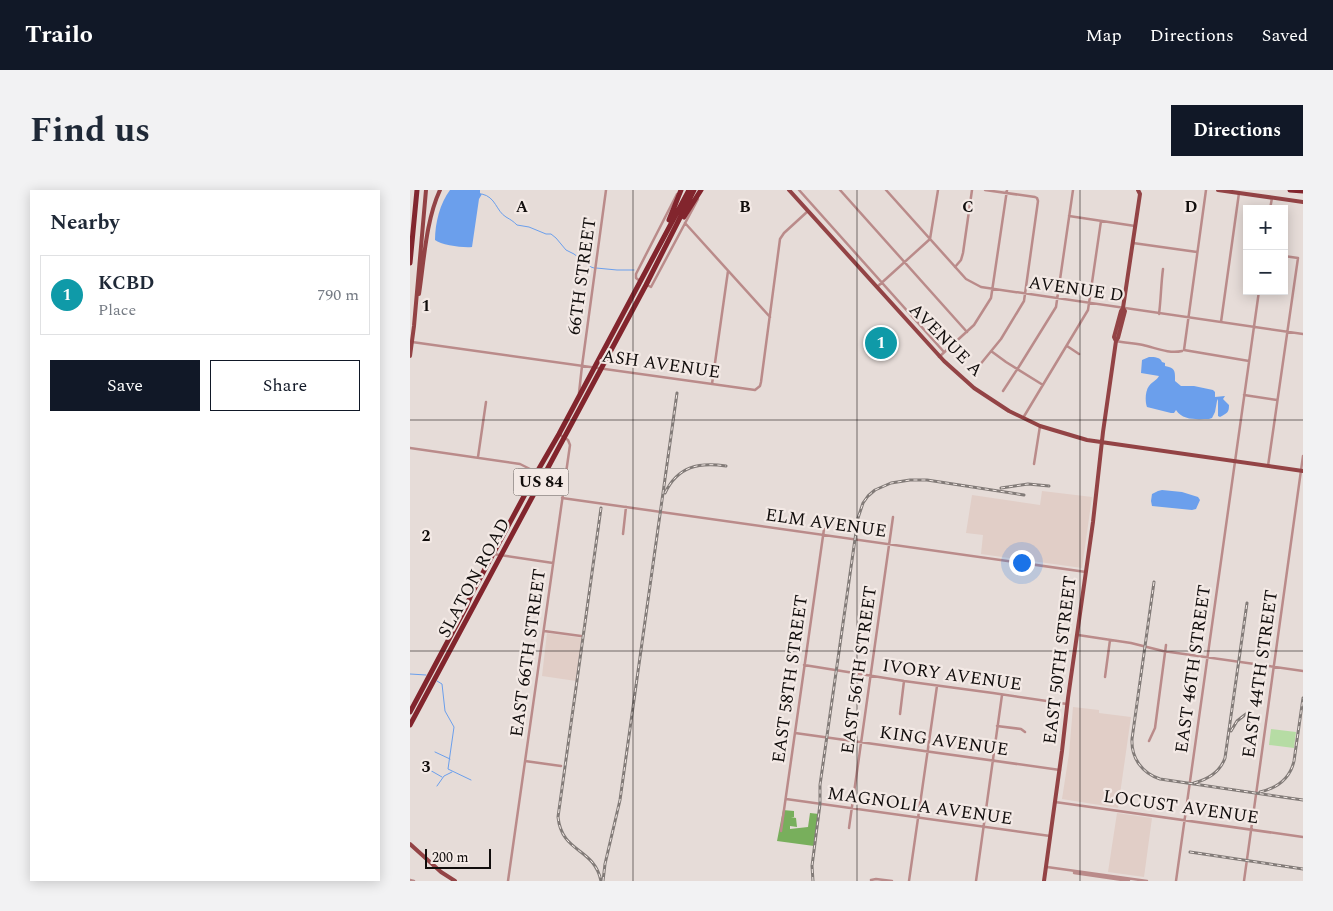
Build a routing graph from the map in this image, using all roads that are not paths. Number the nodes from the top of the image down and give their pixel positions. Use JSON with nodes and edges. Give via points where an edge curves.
{"nodes":[{"id":1,"x":417,"y":190,"type":"edge"},
{"id":2,"x":426,"y":190,"type":"edge"},
{"id":3,"x":440,"y":190,"type":"edge"},
{"id":4,"x":606,"y":190,"type":"edge"},
{"id":5,"x":680,"y":190,"type":"edge"},
{"id":6,"x":689,"y":190,"type":"edge"},
{"id":7,"x":694,"y":190,"type":"edge"},
{"id":8,"x":702,"y":190,"type":"edge"},
{"id":9,"x":789,"y":190,"type":"edge"},
{"id":10,"x":799,"y":190,"type":"edge"},
{"id":11,"x":840,"y":190,"type":"edge"},
{"id":12,"x":886,"y":190,"type":"edge"},
{"id":13,"x":938,"y":190,"type":"edge"},
{"id":14,"x":972,"y":190,"type":"edge"},
{"id":15,"x":985,"y":190,"type":"edge"},
{"id":16,"x":1073,"y":190,"type":"edge"},
{"id":17,"x":1206,"y":190,"type":"edge"},
{"id":18,"x":1218,"y":190,"type":"edge"},
{"id":19,"x":1290,"y":190,"type":"edge"},
{"id":20,"x":1140,"y":191,"type":"edge"},
{"id":21,"x":1303,"y":191,"type":"edge"},
{"id":22,"x":1007,"y":192,"type":"edge"},
{"id":23,"x":1239,"y":193,"type":"junction"},
{"id":24,"x":1272,"y":198,"type":"junction"},
{"id":25,"x":1303,"y":202,"type":"edge"},
{"id":26,"x":1271,"y":205,"type":"edge"},
{"id":27,"x":808,"y":211,"type":"junction"},
{"id":28,"x":1069,"y":216,"type":"junction"},
{"id":29,"x":1101,"y":221,"type":"junction"},
{"id":30,"x":685,"y":223,"type":"junction"},
{"id":31,"x":1135,"y":226,"type":"junction"},
{"id":32,"x":670,"y":238,"type":"junction"},
{"id":33,"x":930,"y":239,"type":"junction"},
{"id":34,"x":1133,"y":243,"type":"junction"},
{"id":35,"x":1198,"y":252,"type":"junction"},
{"id":36,"x":1288,"y":257,"type":"edge"},
{"id":37,"x":651,"y":259,"type":"junction"},
{"id":38,"x":905,"y":262,"type":"junction"},
{"id":39,"x":410,"y":264,"type":"edge"},
{"id":40,"x":955,"y":266,"type":"junction"},
{"id":41,"x":1163,"y":269,"type":"dead end"},
{"id":42,"x":728,"y":271,"type":"junction"},
{"id":43,"x":640,"y":281,"type":"junction"},
{"id":44,"x":882,"y":282,"type":"junction"},
{"id":45,"x":646,"y":285,"type":"junction"},
{"id":46,"x":877,"y":287,"type":"junction"},
{"id":47,"x":993,"y":290,"type":"junction"},
{"id":48,"x":1025,"y":295,"type":"junction"},
{"id":49,"x":1258,"y":295,"type":"edge"},
{"id":50,"x":1057,"y":299,"type":"junction"},
{"id":51,"x":1090,"y":304,"type":"junction"},
{"id":52,"x":1123,"y":308,"type":"junction"},
{"id":53,"x":1159,"y":314,"type":"junction"},
{"id":54,"x":770,"y":317,"type":"junction"},
{"id":55,"x":1188,"y":318,"type":"junction"},
{"id":56,"x":1221,"y":322,"type":"junction"},
{"id":57,"x":414,"y":326,"type":"junction"},
{"id":58,"x":1254,"y":327,"type":"junction"},
{"id":59,"x":967,"y":332,"type":"junction"},
{"id":60,"x":1287,"y":332,"type":"junction"},
{"id":61,"x":1303,"y":334,"type":"edge"},
{"id":62,"x":1116,"y":341,"type":"junction"},
{"id":63,"x":412,"y":342,"type":"junction"},
{"id":64,"x":1067,"y":346,"type":"junction"},
{"id":65,"x":992,"y":351,"type":"junction"},
{"id":66,"x":1183,"y":351,"type":"junction"},
{"id":67,"x":944,"y":352,"type":"junction"},
{"id":68,"x":1079,"y":354,"type":"dead end"},
{"id":69,"x":410,"y":356,"type":"edge"},
{"id":70,"x":939,"y":357,"type":"junction"},
{"id":71,"x":1249,"y":361,"type":"junction"},
{"id":72,"x":582,"y":366,"type":"junction"},
{"id":73,"x":594,"y":368,"type":"junction"},
{"id":74,"x":601,"y":368,"type":"junction"},
{"id":75,"x":1017,"y":369,"type":"junction"},
{"id":76,"x":974,"y":372,"type":"dead end"},
{"id":77,"x":712,"y":384,"type":"junction"},
{"id":78,"x":1043,"y":385,"type":"junction"},
{"id":79,"x":1002,"y":391,"type":"dead end"},
{"id":80,"x":1244,"y":395,"type":"junction"},
{"id":81,"x":579,"y":397,"type":"junction"},
{"id":82,"x":1277,"y":400,"type":"junction"},
{"id":83,"x":486,"y":402,"type":"dead end"},
{"id":84,"x":1023,"y":418,"type":"junction"},
{"id":85,"x":1040,"y":426,"type":"junction"},
{"id":86,"x":559,"y":434,"type":"junction"},
{"id":87,"x":565,"y":437,"type":"junction"},
{"id":88,"x":1102,"y":442,"type":"junction"},
{"id":89,"x":410,"y":448,"type":"edge"},
{"id":90,"x":1303,"y":456,"type":"edge"},
{"id":91,"x":478,"y":458,"type":"junction"},
{"id":92,"x":1235,"y":461,"type":"junction"},
{"id":93,"x":1034,"y":464,"type":"dead end"},
{"id":94,"x":1268,"y":466,"type":"junction"},
{"id":95,"x":1302,"y":471,"type":"edge"},
{"id":96,"x":537,"y":472,"type":"junction"},
{"id":97,"x":526,"y":493,"type":"junction"},
{"id":98,"x":533,"y":497,"type":"junction"},
{"id":99,"x":562,"y":498,"type":"junction"},
{"id":100,"x":626,"y":507,"type":"junction"},
{"id":101,"x":893,"y":516,"type":"dead end"},
{"id":102,"x":824,"y":529,"type":"dead end"},
{"id":103,"x":623,"y":534,"type":"dead end"},
{"id":104,"x":822,"y":535,"type":"junction"},
{"id":105,"x":889,"y":545,"type":"junction"},
{"id":106,"x":493,"y":554,"type":"junction"},
{"id":107,"x":501,"y":556,"type":"junction"},
{"id":108,"x":553,"y":563,"type":"junction"},
{"id":109,"x":1086,"y":572,"type":"junction"},
{"id":110,"x":544,"y":631,"type":"junction"},
{"id":111,"x":1077,"y":635,"type":"junction"},
{"id":112,"x":581,"y":636,"type":"dead end"},
{"id":113,"x":1110,"y":640,"type":"junction"},
{"id":114,"x":1166,"y":645,"type":"dead end"},
{"id":115,"x":1165,"y":652,"type":"junction"},
{"id":116,"x":1208,"y":657,"type":"junction"},
{"id":117,"x":804,"y":665,"type":"junction"},
{"id":118,"x":1274,"y":666,"type":"junction"},
{"id":119,"x":1303,"y":671,"type":"edge"},
{"id":120,"x":871,"y":676,"type":"junction"},
{"id":121,"x":1105,"y":677,"type":"dead end"},
{"id":122,"x":904,"y":681,"type":"junction"},
{"id":123,"x":936,"y":686,"type":"junction"},
{"id":124,"x":1002,"y":695,"type":"junction"},
{"id":125,"x":1067,"y":704,"type":"junction"},
{"id":126,"x":410,"y":712,"type":"edge"},
{"id":127,"x":900,"y":714,"type":"dead end"},
{"id":128,"x":410,"y":725,"type":"edge"},
{"id":129,"x":997,"y":726,"type":"junction"},
{"id":130,"x":1025,"y":732,"type":"dead end"},
{"id":131,"x":795,"y":733,"type":"junction"},
{"id":132,"x":1149,"y":741,"type":"dead end"},
{"id":133,"x":861,"y":742,"type":"junction"},
{"id":134,"x":927,"y":752,"type":"junction"},
{"id":135,"x":525,"y":761,"type":"junction"},
{"id":136,"x":992,"y":761,"type":"junction"},
{"id":137,"x":561,"y":766,"type":"dead end"},
{"id":138,"x":1060,"y":770,"type":"junction"},
{"id":139,"x":786,"y":800,"type":"junction"},
{"id":140,"x":1055,"y":802,"type":"junction"},
{"id":141,"x":852,"y":809,"type":"junction"},
{"id":142,"x":918,"y":818,"type":"junction"},
{"id":143,"x":1185,"y":820,"type":"junction"},
{"id":144,"x":983,"y":827,"type":"junction"},
{"id":145,"x":849,"y":828,"type":"dead end"},
{"id":146,"x":1251,"y":830,"type":"junction"},
{"id":147,"x":781,"y":831,"type":"dead end"},
{"id":148,"x":1050,"y":836,"type":"junction"},
{"id":149,"x":1303,"y":837,"type":"edge"},
{"id":150,"x":410,"y":844,"type":"edge"},
{"id":151,"x":1046,"y":867,"type":"junction"},
{"id":152,"x":1074,"y":873,"type":"dead end"},
{"id":153,"x":410,"y":880,"type":"edge"},
{"id":154,"x":451,"y":880,"type":"edge"},
{"id":155,"x":871,"y":880,"type":"dead end"},
{"id":156,"x":414,"y":881,"type":"edge"},
{"id":157,"x":508,"y":881,"type":"edge"},
{"id":158,"x":892,"y":881,"type":"edge"},
{"id":159,"x":909,"y":881,"type":"edge"},
{"id":160,"x":976,"y":881,"type":"edge"},
{"id":161,"x":1044,"y":881,"type":"edge"},
{"id":162,"x":1129,"y":881,"type":"edge"},
{"id":163,"x":1147,"y":881,"type":"edge"},
{"id":164,"x":1176,"y":881,"type":"edge"},
{"id":165,"x":1244,"y":881,"type":"edge"}],
"edges":[{"from":1,"to":39,"type":"highway"},
{"from":2,"to":57,"type":"main road"},
{"from":3,"to":57,"type":"main road","via":[[430,221]]},
{"from":4,"to":72,"type":"street","name":"66TH STREET"},
{"from":5,"to":37,"type":"highway"},
{"from":5,"to":43,"type":"street","name":"SLATON ROAD","via":[[636,274]]},
{"from":6,"to":37,"type":"highway","name":"SLATON ROAD","number":"US 84"},
{"from":7,"to":32,"type":"highway","name":"SLATON ROAD","number":"US 84"},
{"from":8,"to":30,"type":"street","name":"SLATON ROAD"},
{"from":8,"to":32,"type":"highway"},
{"from":9,"to":27,"type":"main road","name":"AVENUE A"},
{"from":10,"to":44,"type":"street","name":"AVENUE A"},
{"from":11,"to":38,"type":"street"},
{"from":12,"to":33,"type":"street","name":"AVENUE D"},
{"from":13,"to":33,"type":"street"},
{"from":14,"to":40,"type":"street","via":[[962,257]]},
{"from":15,"to":22,"type":"street"},
{"from":16,"to":28,"type":"street"},
{"from":17,"to":35,"type":"street"},
{"from":18,"to":23,"type":"main road"},
{"from":19,"to":21,"type":"highway"},
{"from":20,"to":31,"type":"main road","name":"EAST 50TH STREET"},
{"from":22,"to":47,"type":"street"},
{"from":22,"to":48,"type":"street","via":[[1037,198]]},
{"from":23,"to":24,"type":"main road"},
{"from":23,"to":56,"type":"street"},
{"from":24,"to":25,"type":"main road"},
{"from":24,"to":26,"type":"street"},
{"from":27,"to":46,"type":"main road","name":"AVENUE A"},
{"from":27,"to":54,"type":"street","via":[[780,239]]},
{"from":28,"to":29,"type":"street"},
{"from":28,"to":50,"type":"street"},
{"from":29,"to":31,"type":"street"},
{"from":29,"to":51,"type":"street"},
{"from":30,"to":42,"type":"street"},
{"from":30,"to":45,"type":"street","name":"SLATON ROAD","via":[[651,287]]},
{"from":31,"to":34,"type":"main road","name":"EAST 50TH STREET"},
{"from":32,"to":45,"type":"highway","name":"SLATON ROAD","number":"US 84"},
{"from":33,"to":38,"type":"street"},
{"from":33,"to":40,"type":"street","name":"AVENUE D"},
{"from":34,"to":35,"type":"street"},
{"from":34,"to":52,"type":"main road","name":"EAST 50TH STREET"},
{"from":35,"to":55,"type":"street"},
{"from":36,"to":60,"type":"street","via":[[1298,258]]},
{"from":37,"to":43,"type":"highway","name":"SLATON ROAD","number":"US 84"},
{"from":38,"to":44,"type":"street"},
{"from":38,"to":59,"type":"street"},
{"from":40,"to":47,"type":"street","name":"AVENUE D","via":[[973,284]]},
{"from":41,"to":53,"type":"street"},
{"from":42,"to":54,"type":"street"},
{"from":42,"to":77,"type":"street"},
{"from":43,"to":45,"type":"highway"},
{"from":43,"to":73,"type":"highway","name":"SLATON ROAD","number":"US 84"},
{"from":44,"to":46,"type":"street"},
{"from":44,"to":67,"type":"street","name":"AVENUE A"},
{"from":45,"to":74,"type":"highway","name":"SLATON ROAD","number":"US 84"},
{"from":46,"to":70,"type":"main road","name":"AVENUE A"},
{"from":47,"to":48,"type":"street","name":"AVENUE D"},
{"from":47,"to":59,"type":"street","via":[[989,302]]},
{"from":48,"to":50,"type":"street","name":"AVENUE D"},
{"from":48,"to":65,"type":"street","via":[[1018,313]]},
{"from":49,"to":58,"type":"street","name":"EAST 46TH STREET"},
{"from":50,"to":51,"type":"street","name":"AVENUE D"},
{"from":50,"to":75,"type":"street","via":[[1056,307]]},
{"from":51,"to":52,"type":"street","name":"AVENUE D"},
{"from":51,"to":64,"type":"street"},
{"from":52,"to":53,"type":"street","name":"AVENUE D"},
{"from":52,"to":62,"type":"main road","name":"EAST 50TH STREET","via":[[1114,337]]},
{"from":53,"to":55,"type":"street","name":"AVENUE D"},
{"from":54,"to":77,"type":"street","name":"ASH AVENUE","via":[[758,389]]},
{"from":55,"to":56,"type":"street","name":"AVENUE D"},
{"from":55,"to":66,"type":"street"},
{"from":56,"to":58,"type":"street","name":"AVENUE D"},
{"from":57,"to":63,"type":"main road"},
{"from":58,"to":60,"type":"street","name":"AVENUE D"},
{"from":58,"to":71,"type":"street","name":"EAST 46TH STREET"},
{"from":59,"to":67,"type":"street"},
{"from":60,"to":61,"type":"street","name":"AVENUE D"},
{"from":60,"to":82,"type":"street"},
{"from":62,"to":66,"type":"street","via":[[1163,351]]},
{"from":62,"to":88,"type":"main road","name":"EAST 50TH STREET"},
{"from":63,"to":69,"type":"main road"},
{"from":63,"to":72,"type":"street","name":"ASH AVENUE"},
{"from":64,"to":68,"type":"street"},
{"from":64,"to":78,"type":"street"},
{"from":65,"to":75,"type":"street"},
{"from":65,"to":76,"type":"street"},
{"from":66,"to":71,"type":"street"},
{"from":67,"to":70,"type":"street"},
{"from":70,"to":84,"type":"main road","name":"AVENUE A","via":[[978,391]]},
{"from":71,"to":80,"type":"street","name":"EAST 46TH STREET"},
{"from":72,"to":73,"type":"street","name":"ASH AVENUE"},
{"from":72,"to":81,"type":"street"},
{"from":73,"to":74,"type":"street","name":"ASH AVENUE"},
{"from":73,"to":81,"type":"highway","name":"SLATON ROAD","number":"US 84"},
{"from":74,"to":77,"type":"street","name":"ASH AVENUE"},
{"from":74,"to":87,"type":"highway","name":"SLATON ROAD","number":"US 84"},
{"from":75,"to":78,"type":"street"},
{"from":75,"to":79,"type":"street"},
{"from":78,"to":84,"type":"street"},
{"from":80,"to":82,"type":"street"},
{"from":80,"to":92,"type":"street","name":"EAST 46TH STREET"},
{"from":81,"to":86,"type":"highway","name":"SLATON ROAD","number":"US 84"},
{"from":82,"to":94,"type":"street"},
{"from":83,"to":91,"type":"street"},
{"from":84,"to":85,"type":"main road","name":"AVENUE A"},
{"from":85,"to":88,"type":"main road","name":"AVENUE A"},
{"from":85,"to":93,"type":"street"},
{"from":86,"to":87,"type":"street"},
{"from":86,"to":96,"type":"highway","name":"SLATON ROAD","number":"US 84"},
{"from":87,"to":98,"type":"highway","name":"SLATON ROAD","number":"US 84"},
{"from":87,"to":99,"type":"street","name":"EAST 66TH STREET","via":[[570,445]]},
{"from":88,"to":92,"type":"main road","name":"AVENUE A"},
{"from":88,"to":109,"type":"main road","name":"EAST 50TH STREET"},
{"from":89,"to":91,"type":"street"},
{"from":90,"to":95,"type":"street","name":"EAST 44TH STREET"},
{"from":91,"to":96,"type":"street","via":[[520,464]]},
{"from":92,"to":94,"type":"main road","name":"AVENUE A"},
{"from":92,"to":116,"type":"street","name":"EAST 46TH STREET"},
{"from":94,"to":95,"type":"main road","name":"AVENUE A"},
{"from":95,"to":118,"type":"street","name":"EAST 44TH STREET"},
{"from":96,"to":97,"type":"highway","name":"SLATON ROAD","number":"US 84"},
{"from":97,"to":98,"type":"highway"},
{"from":97,"to":106,"type":"highway","name":"SLATON ROAD","number":"US 84"},
{"from":98,"to":107,"type":"highway","name":"SLATON ROAD","number":"US 84"},
{"from":99,"to":100,"type":"street","name":"ELM AVENUE"},
{"from":99,"to":108,"type":"street","name":"EAST 66TH STREET"},
{"from":100,"to":103,"type":"street"},
{"from":100,"to":104,"type":"street","name":"ELM AVENUE"},
{"from":101,"to":105,"type":"street","name":"EAST 56TH STREET"},
{"from":102,"to":104,"type":"street","name":"EAST 58TH STREET"},
{"from":104,"to":105,"type":"street","name":"ELM AVENUE"},
{"from":104,"to":117,"type":"street","name":"EAST 58TH STREET"},
{"from":105,"to":109,"type":"street","name":"ELM AVENUE"},
{"from":105,"to":120,"type":"street","name":"EAST 56TH STREET"},
{"from":106,"to":107,"type":"street"},
{"from":106,"to":126,"type":"highway","name":"SLATON ROAD","number":"US 84"},
{"from":107,"to":108,"type":"street"},
{"from":107,"to":128,"type":"highway","name":"SLATON ROAD","number":"US 84"},
{"from":108,"to":110,"type":"street","name":"EAST 66TH STREET"},
{"from":109,"to":111,"type":"main road","name":"EAST 50TH STREET"},
{"from":110,"to":112,"type":"street"},
{"from":110,"to":135,"type":"street","name":"EAST 66TH STREET"},
{"from":111,"to":113,"type":"street"},
{"from":111,"to":125,"type":"main road","name":"EAST 50TH STREET"},
{"from":113,"to":115,"type":"street"},
{"from":113,"to":121,"type":"street"},
{"from":114,"to":115,"type":"street"},
{"from":115,"to":116,"type":"street"},
{"from":115,"to":132,"type":"street","via":[[1154,728]]},
{"from":116,"to":118,"type":"street"},
{"from":116,"to":143,"type":"street","name":"EAST 46TH STREET"},
{"from":117,"to":120,"type":"street","name":"IVORY AVENUE"},
{"from":117,"to":131,"type":"street","name":"EAST 58TH STREET"},
{"from":118,"to":119,"type":"street"},
{"from":118,"to":146,"type":"street","name":"EAST 44TH STREET"},
{"from":120,"to":122,"type":"street","name":"IVORY AVENUE"},
{"from":120,"to":133,"type":"street","name":"EAST 56TH STREET"},
{"from":122,"to":123,"type":"street","name":"IVORY AVENUE"},
{"from":122,"to":127,"type":"street"},
{"from":123,"to":124,"type":"street","name":"IVORY AVENUE"},
{"from":123,"to":134,"type":"street"},
{"from":124,"to":125,"type":"street","name":"IVORY AVENUE"},
{"from":124,"to":129,"type":"street"},
{"from":125,"to":138,"type":"main road","name":"EAST 50TH STREET"},
{"from":129,"to":130,"type":"street"},
{"from":129,"to":136,"type":"street"},
{"from":131,"to":133,"type":"street","name":"KING AVENUE"},
{"from":131,"to":139,"type":"street","name":"EAST 58TH STREET"},
{"from":133,"to":134,"type":"street","name":"KING AVENUE"},
{"from":133,"to":141,"type":"street","name":"EAST 56TH STREET"},
{"from":134,"to":136,"type":"street","name":"KING AVENUE"},
{"from":134,"to":142,"type":"street"},
{"from":135,"to":137,"type":"street"},
{"from":135,"to":157,"type":"street","name":"EAST 66TH STREET"},
{"from":136,"to":138,"type":"street","name":"KING AVENUE"},
{"from":136,"to":144,"type":"street"},
{"from":138,"to":140,"type":"main road","name":"EAST 50TH STREET"},
{"from":139,"to":141,"type":"street","name":"MAGNOLIA AVENUE"},
{"from":139,"to":147,"type":"street","name":"EAST 58TH STREET"},
{"from":140,"to":143,"type":"street","name":"LOCUST AVENUE"},
{"from":140,"to":148,"type":"main road","name":"EAST 50TH STREET"},
{"from":141,"to":142,"type":"street","name":"MAGNOLIA AVENUE"},
{"from":141,"to":145,"type":"street","name":"EAST 56TH STREET"},
{"from":142,"to":144,"type":"street","name":"MAGNOLIA AVENUE"},
{"from":142,"to":159,"type":"street"},
{"from":143,"to":146,"type":"street","name":"LOCUST AVENUE"},
{"from":143,"to":164,"type":"street","name":"EAST 46TH STREET"},
{"from":144,"to":148,"type":"street","name":"MAGNOLIA AVENUE"},
{"from":144,"to":160,"type":"street"},
{"from":146,"to":149,"type":"street","name":"LOCUST AVENUE"},
{"from":146,"to":165,"type":"street","name":"EAST 44TH STREET"},
{"from":148,"to":151,"type":"main road","name":"EAST 50TH STREET"},
{"from":150,"to":154,"type":"main road"},
{"from":151,"to":161,"type":"main road","name":"EAST 50TH STREET"},
{"from":151,"to":163,"type":"street"},
{"from":152,"to":162,"type":"street"},
{"from":153,"to":156,"type":"street"},
{"from":155,"to":158,"type":"street"}]}
